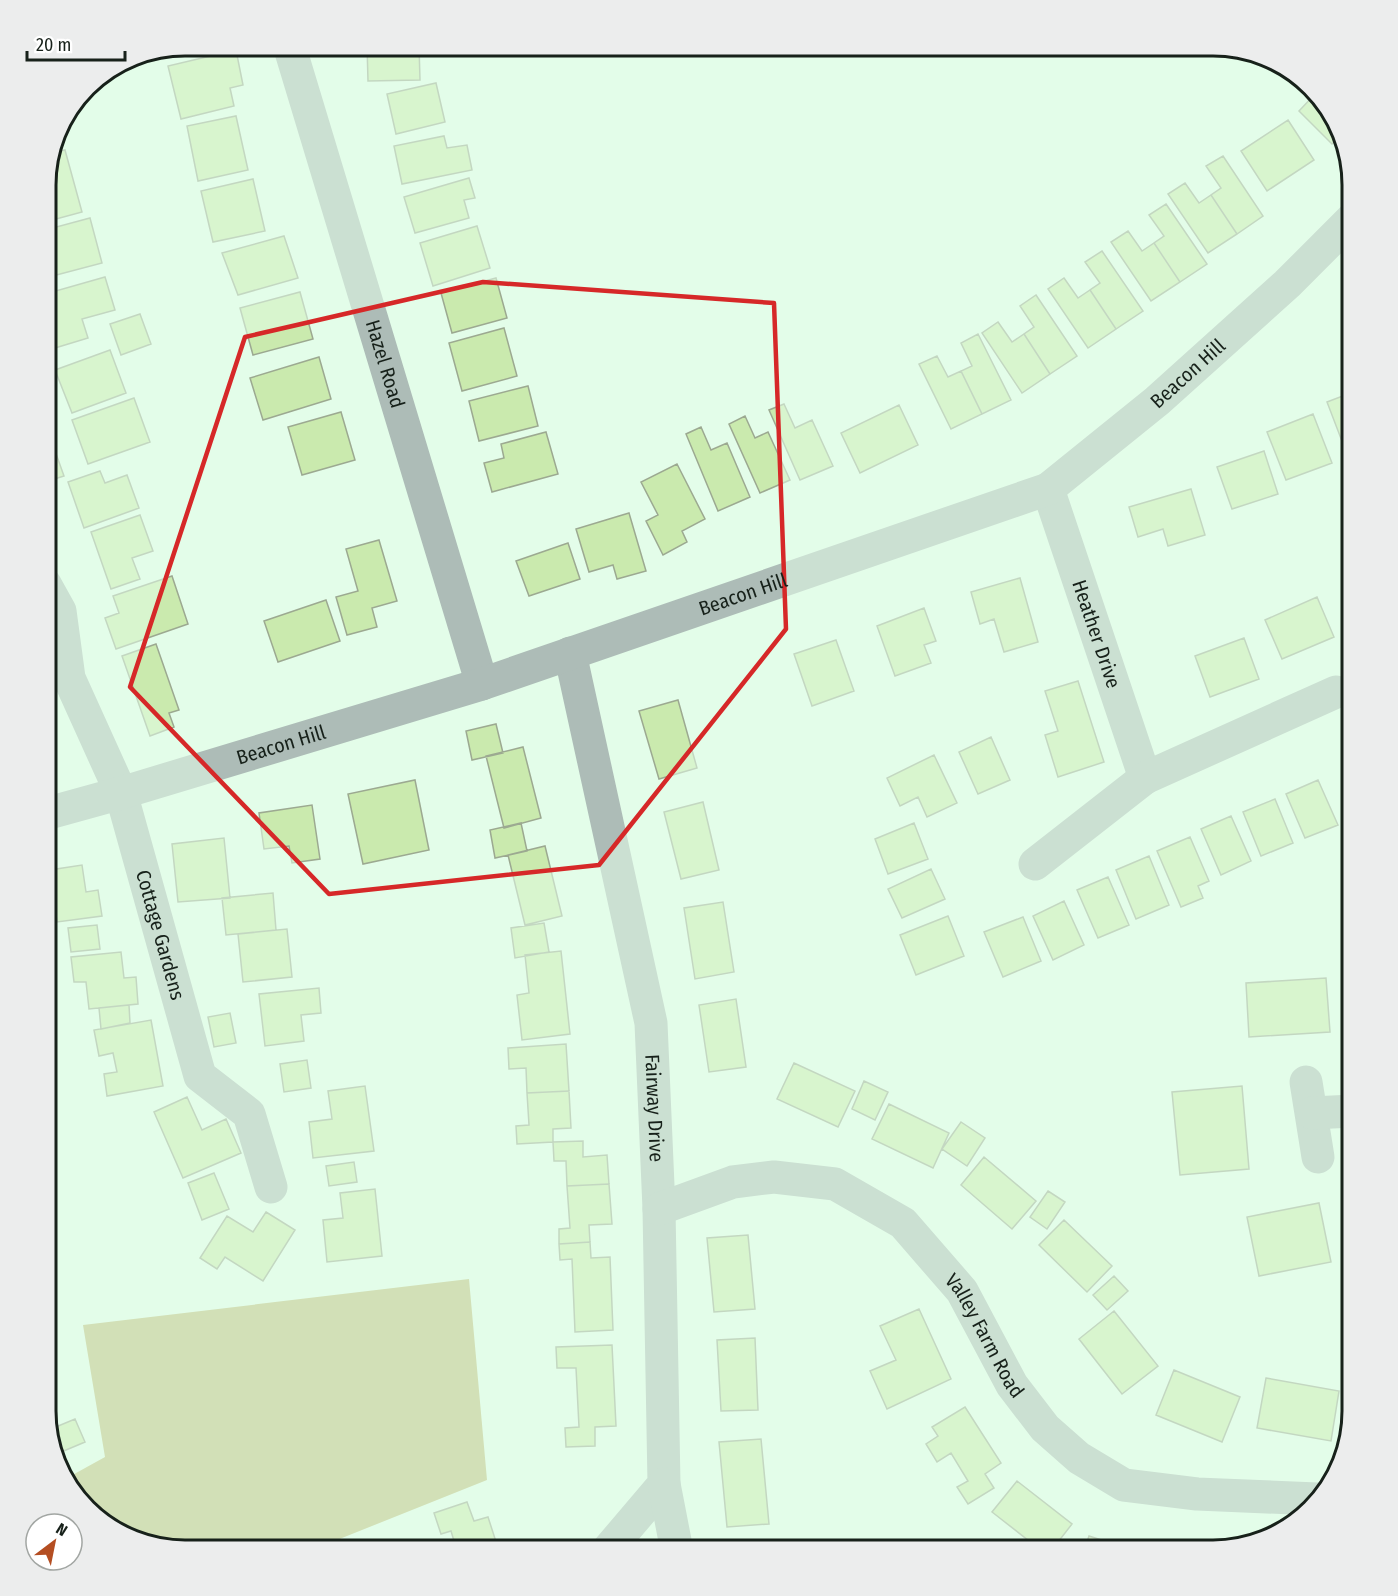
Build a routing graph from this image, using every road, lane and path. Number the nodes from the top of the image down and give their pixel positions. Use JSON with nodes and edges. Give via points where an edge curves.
{"nodes":[{"id":1,"x":292,"y":56,"type":"edge"},
{"id":2,"x":1342,"y":229,"type":"edge"},
{"id":3,"x":1048,"y":489,"type":"junction"},
{"id":4,"x":56,"y":604,"type":"edge"},
{"id":5,"x":570,"y":653,"type":"junction"},
{"id":6,"x":482,"y":684,"type":"junction"},
{"id":7,"x":1336,"y":693,"type":"dead end"},
{"id":8,"x":1145,"y":778,"type":"junction"},
{"id":9,"x":121,"y":793,"type":"junction"},
{"id":10,"x":56,"y":811,"type":"edge"},
{"id":11,"x":1035,"y":864,"type":"dead end"},
{"id":12,"x":1342,"y":1108,"type":"edge"},
{"id":13,"x":1318,"y":1157,"type":"dead end"},
{"id":14,"x":271,"y":1187,"type":"dead end"},
{"id":15,"x":659,"y":1209,"type":"junction"},
{"id":16,"x":664,"y":1484,"type":"junction"},
{"id":17,"x":1309,"y":1499,"type":"edge"},
{"id":18,"x":616,"y":1540,"type":"edge"},
{"id":19,"x":675,"y":1540,"type":"edge"}],
"edges":[{"from":1,"to":6,"type":"street","name":"Hazel Road"},
{"from":2,"to":3,"type":"street","name":"Beacon Hill","via":[[1157,401]]},
{"from":3,"to":5,"type":"street","name":"Beacon Hill"},
{"from":3,"to":8,"type":"street","name":"Heather Drive"},
{"from":4,"to":9,"type":"street","name":"Cottage Gardens","via":[[69,678]]},
{"from":5,"to":6,"type":"street","name":"Beacon Hill"},
{"from":5,"to":15,"type":"street","name":"Fairway Drive","via":[[651,1023]]},
{"from":6,"to":9,"type":"street","name":"Beacon Hill"},
{"from":7,"to":8,"type":"street"},
{"from":8,"to":11,"type":"street"},
{"from":9,"to":10,"type":"street","name":"Beacon Hill"},
{"from":9,"to":14,"type":"street","name":"Cottage Gardens","via":[[200,1076],[249,1114]]},
{"from":12,"to":13,"type":"street","via":[[1309,1097]]},
{"from":15,"to":16,"type":"street","name":"Fairway Drive"},
{"from":15,"to":17,"type":"street","name":"Valley Farm Road","via":[[733,1182],[774,1177],[835,1184],[903,1223],[962,1291],[1012,1385],[1045,1428],[1079,1458],[1124,1485],[1197,1494]]},
{"from":16,"to":18,"type":"street"},
{"from":16,"to":19,"type":"street","name":"Fairway Drive"}]}
